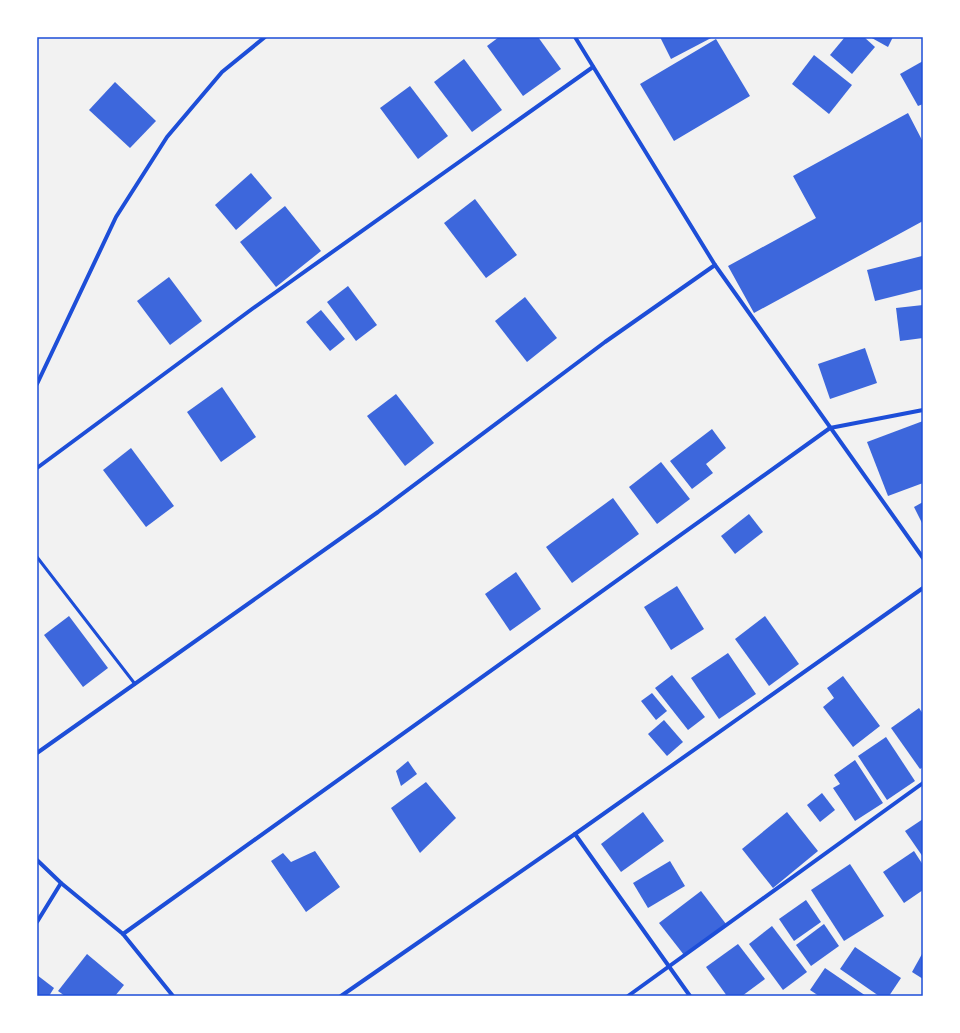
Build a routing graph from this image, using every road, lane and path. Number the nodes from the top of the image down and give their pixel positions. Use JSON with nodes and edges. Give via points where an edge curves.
{"nodes":[{"id":1,"x":265,"y":37,"type":"edge"},
{"id":2,"x":575,"y":37,"type":"edge"},
{"id":3,"x":593,"y":67,"type":"junction"},
{"id":4,"x":715,"y":265,"type":"junction"},
{"id":5,"x":37,"y":384,"type":"edge"},
{"id":6,"x":923,"y":410,"type":"edge"},
{"id":7,"x":830,"y":428,"type":"junction"},
{"id":8,"x":37,"y":468,"type":"edge"},
{"id":9,"x":37,"y":557,"type":"edge"},
{"id":10,"x":923,"y":558,"type":"edge"},
{"id":11,"x":923,"y":588,"type":"edge"},
{"id":12,"x":134,"y":684,"type":"junction"},
{"id":13,"x":37,"y":753,"type":"edge"},
{"id":14,"x":923,"y":783,"type":"edge"},
{"id":15,"x":575,"y":834,"type":"junction"},
{"id":16,"x":37,"y":860,"type":"edge"},
{"id":17,"x":61,"y":883,"type":"junction"},
{"id":18,"x":37,"y":922,"type":"edge"},
{"id":19,"x":123,"y":934,"type":"junction"},
{"id":20,"x":670,"y":966,"type":"junction"},
{"id":21,"x":173,"y":996,"type":"edge"},
{"id":22,"x":341,"y":996,"type":"edge"},
{"id":23,"x":628,"y":996,"type":"edge"},
{"id":24,"x":690,"y":996,"type":"edge"}],
"edges":[{"from":1,"to":5,"type":"street","via":[[222,72],[167,137],[116,217]]},
{"from":2,"to":3,"type":"street"},
{"from":3,"to":4,"type":"street"},
{"from":3,"to":8,"type":"street","via":[[252,309]]},
{"from":4,"to":7,"type":"street"},
{"from":4,"to":12,"type":"street","via":[[605,342],[378,512]]},
{"from":6,"to":7,"type":"street"},
{"from":7,"to":10,"type":"street"},
{"from":7,"to":19,"type":"street"},
{"from":9,"to":12,"type":"lane"},
{"from":11,"to":15,"type":"street"},
{"from":12,"to":13,"type":"street"},
{"from":14,"to":20,"type":"street"},
{"from":15,"to":20,"type":"street"},
{"from":15,"to":22,"type":"street"},
{"from":16,"to":17,"type":"street"},
{"from":17,"to":18,"type":"street"},
{"from":17,"to":19,"type":"street"},
{"from":19,"to":21,"type":"street"},
{"from":20,"to":23,"type":"street"},
{"from":20,"to":24,"type":"street"}]}
